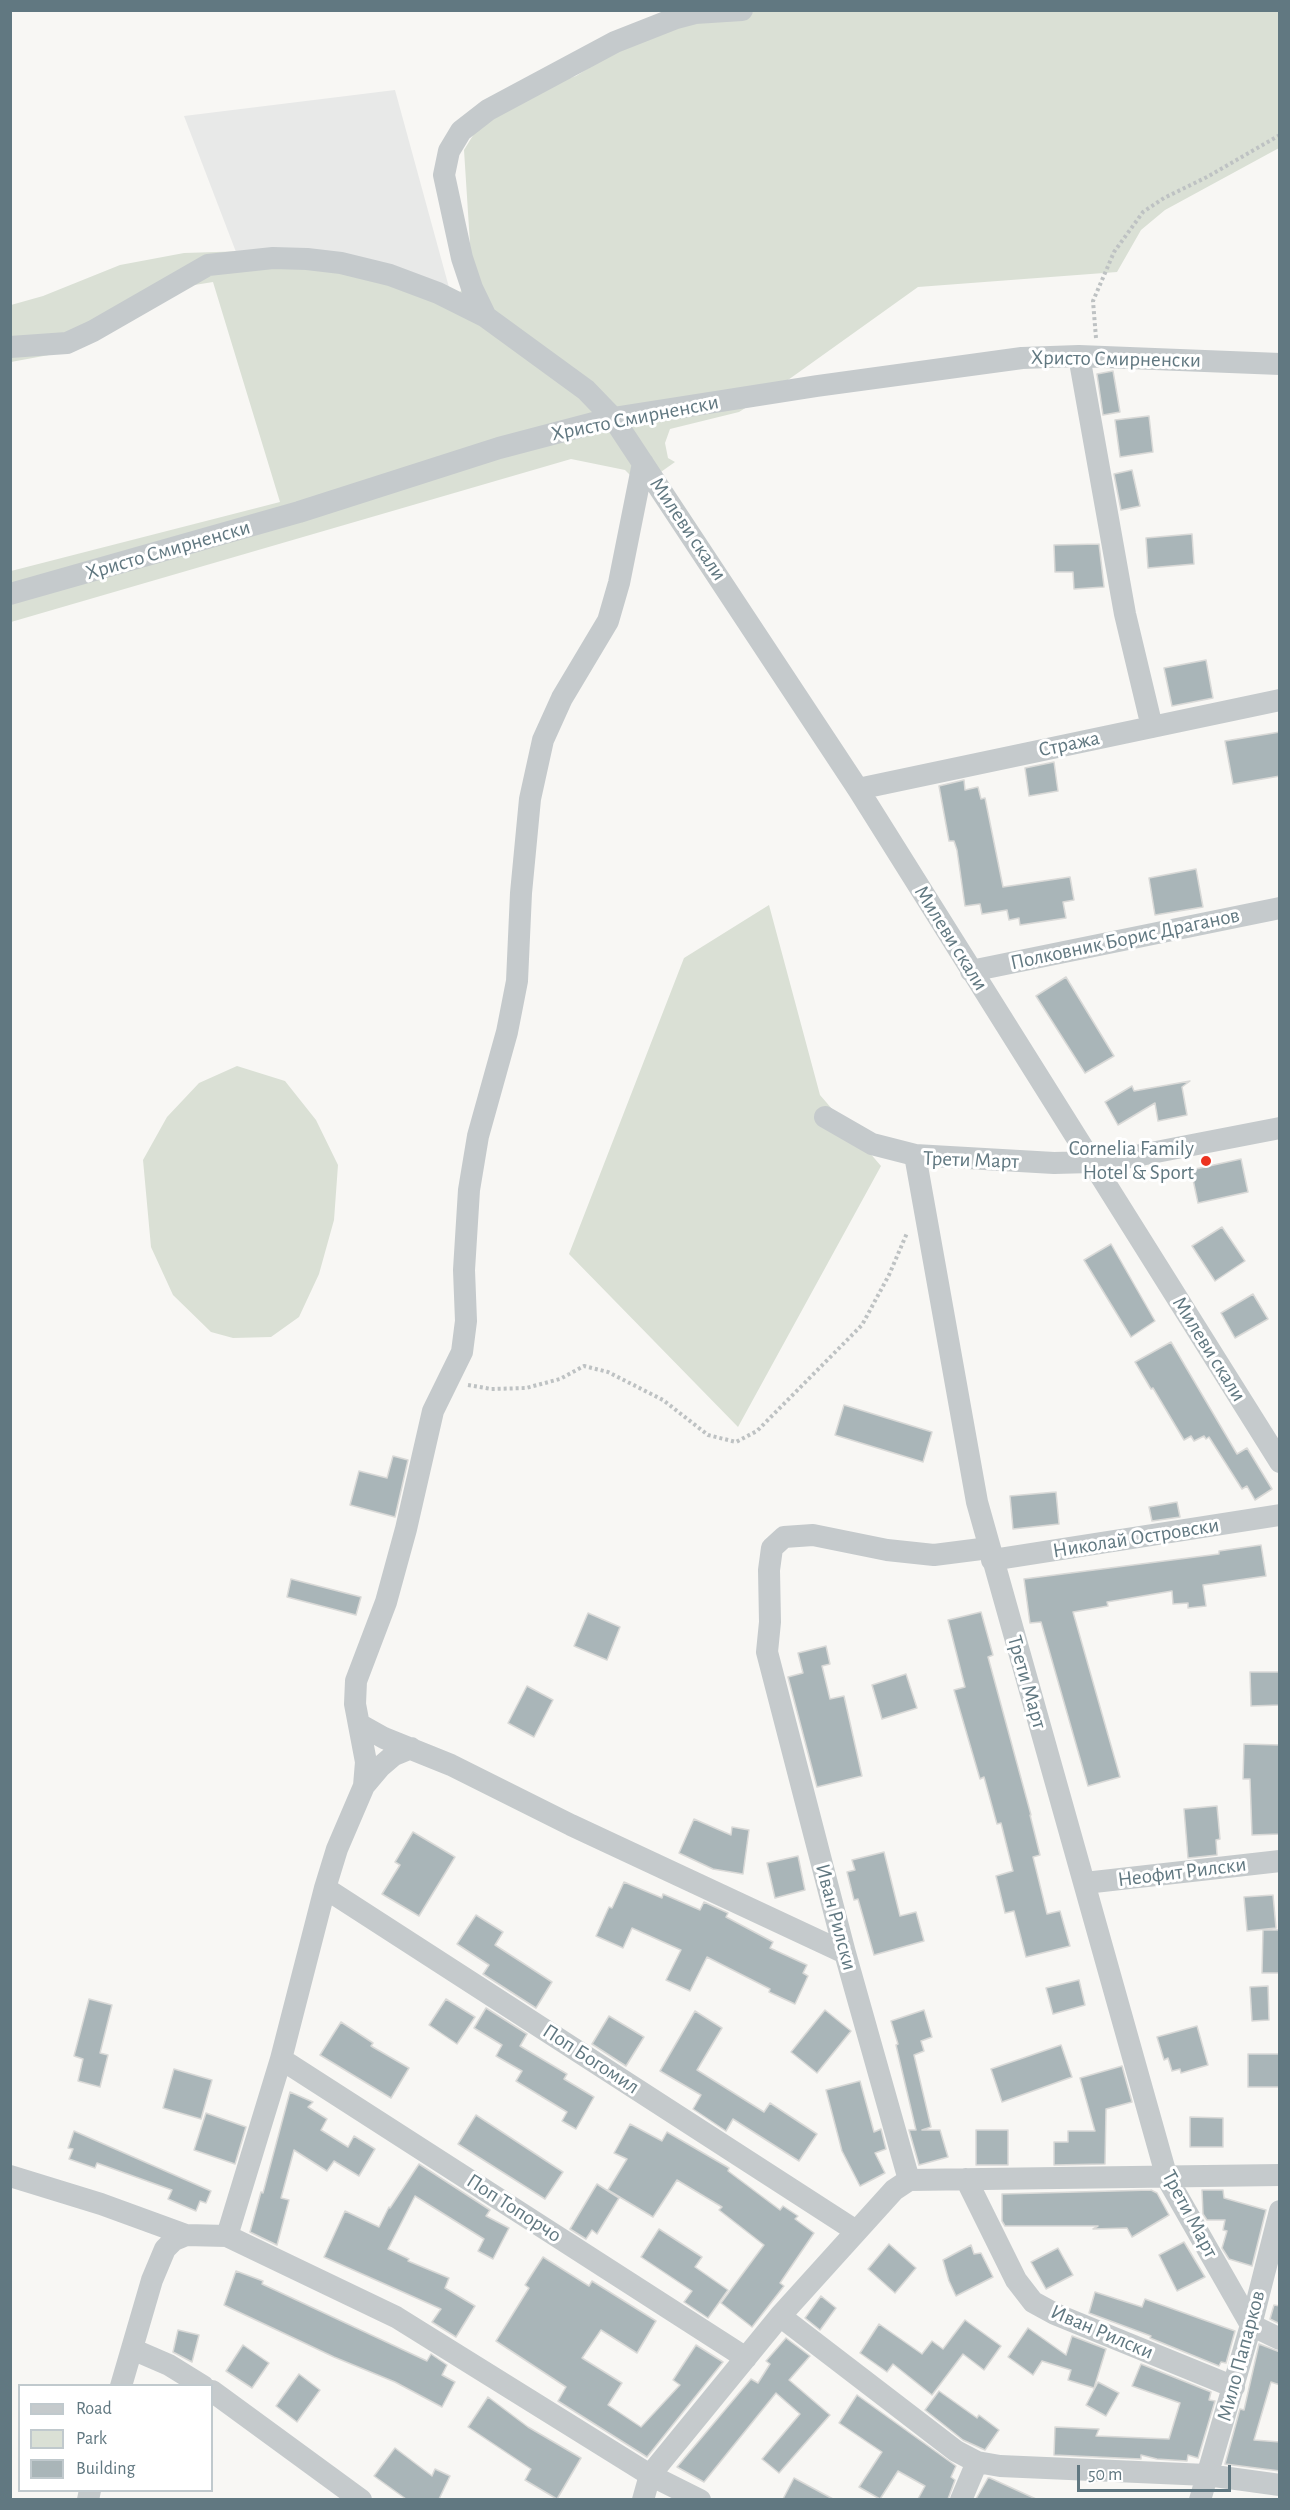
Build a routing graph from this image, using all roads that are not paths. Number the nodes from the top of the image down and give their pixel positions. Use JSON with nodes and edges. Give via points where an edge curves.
{"nodes":[{"id":1,"x":742,"y":10,"type":"edge"},
{"id":2,"x":486,"y":316,"type":"junction"},
{"id":3,"x":10,"y":347,"type":"edge"},
{"id":4,"x":1089,"y":356,"type":"junction"},
{"id":5,"x":1280,"y":364,"type":"edge"},
{"id":6,"x":614,"y":418,"type":"junction"},
{"id":7,"x":643,"y":463,"type":"junction"},
{"id":8,"x":10,"y":594,"type":"edge"},
{"id":9,"x":1280,"y":700,"type":"edge"},
{"id":10,"x":1152,"y":727,"type":"junction"},
{"id":11,"x":858,"y":789,"type":"junction"},
{"id":12,"x":1280,"y":908,"type":"edge"},
{"id":13,"x":971,"y":971,"type":"junction"},
{"id":14,"x":825,"y":1117,"type":"dead end"},
{"id":15,"x":1280,"y":1128,"type":"edge"},
{"id":16,"x":915,"y":1155,"type":"junction"},
{"id":17,"x":1092,"y":1162,"type":"junction"},
{"id":18,"x":1279,"y":1461,"type":"edge"},
{"id":19,"x":1280,"y":1515,"type":"edge"},
{"id":20,"x":990,"y":1554,"type":"junction"},
{"id":21,"x":767,"y":1652,"type":"joint"},
{"id":22,"x":359,"y":1725,"type":"junction"},
{"id":23,"x":411,"y":1748,"type":"junction"},
{"id":24,"x":364,"y":1786,"type":"junction"},
{"id":25,"x":1280,"y":1861,"type":"edge"},
{"id":26,"x":1085,"y":1884,"type":"junction"},
{"id":27,"x":325,"y":1888,"type":"junction"},
{"id":28,"x":845,"y":1953,"type":"junction"},
{"id":29,"x":281,"y":2059,"type":"junction"},
{"id":30,"x":1280,"y":2175,"type":"edge"},
{"id":31,"x":10,"y":2176,"type":"edge"},
{"id":32,"x":1167,"y":2178,"type":"junction"},
{"id":33,"x":909,"y":2180,"type":"junction"},
{"id":34,"x":966,"y":2180,"type":"junction"},
{"id":35,"x":1278,"y":2220,"type":"edge"},
{"id":36,"x":856,"y":2230,"type":"junction"},
{"id":37,"x":186,"y":2235,"type":"junction"},
{"id":38,"x":227,"y":2236,"type":"junction"},
{"id":39,"x":780,"y":2316,"type":"junction"},
{"id":40,"x":1251,"y":2325,"type":"junction"},
{"id":41,"x":1280,"y":2339,"type":"edge"},
{"id":42,"x":132,"y":2349,"type":"junction"},
{"id":43,"x":746,"y":2358,"type":"junction"},
{"id":44,"x":121,"y":2384,"type":"edge"},
{"id":45,"x":201,"y":2384,"type":"edge"},
{"id":46,"x":1234,"y":2387,"type":"junction"},
{"id":47,"x":213,"y":2392,"type":"edge"},
{"id":48,"x":976,"y":2462,"type":"junction"},
{"id":49,"x":650,"y":2475,"type":"junction"},
{"id":50,"x":1207,"y":2475,"type":"junction"},
{"id":51,"x":1280,"y":2486,"type":"edge"},
{"id":52,"x":335,"y":2491,"type":"edge"},
{"id":53,"x":361,"y":2499,"type":"edge"},
{"id":54,"x":643,"y":2499,"type":"edge"},
{"id":55,"x":699,"y":2499,"type":"edge"},
{"id":56,"x":961,"y":2499,"type":"edge"},
{"id":57,"x":1200,"y":2499,"type":"edge"}],
"edges":[{"from":1,"to":2,"type":"street","via":[[695,13],[626,38],[488,110],[461,131],[449,151],[444,175],[465,268]]},
{"from":2,"to":3,"type":"street","name":"Милеви скали","via":[[390,275],[341,263],[263,259],[208,265],[68,343]]},
{"from":2,"to":6,"type":"street","name":"Милеви скали","via":[[586,390]]},
{"from":4,"to":5,"type":"street","name":"Христо Смирненски"},
{"from":4,"to":6,"type":"street","name":"Христо Смирненски","via":[[1022,358]]},
{"from":4,"to":10,"type":"street","via":[[1125,614]]},
{"from":6,"to":7,"type":"street","name":"Милеви скали"},
{"from":6,"to":8,"type":"street","name":"Христо Смирненски","via":[[499,448],[299,512]]},
{"from":7,"to":11,"type":"street","name":"Милеви скали"},
{"from":7,"to":22,"type":"street","via":[[608,621],[562,698],[543,740],[530,799],[517,981],[478,1136],[469,1190],[462,1352],[433,1411],[386,1602],[356,1681]]},
{"from":9,"to":10,"type":"street","name":"Стража"},
{"from":10,"to":11,"type":"street","name":"Стража"},
{"from":11,"to":13,"type":"street","name":"Милеви скали"},
{"from":12,"to":13,"type":"street","name":"Полковник Борис Драганов"},
{"from":13,"to":17,"type":"street","name":"Милеви скали"},
{"from":14,"to":16,"type":"street","via":[[872,1144]]},
{"from":15,"to":17,"type":"street","name":"Трети Март"},
{"from":16,"to":17,"type":"street","name":"Трети Март"},
{"from":16,"to":20,"type":"street","name":"Трети Март","via":[[972,1479]]},
{"from":17,"to":18,"type":"street","name":"Милеви скали"},
{"from":19,"to":20,"type":"street","name":"Николай Островски"},
{"from":20,"to":21,"type":"street","name":"Николай Островски","via":[[934,1555],[813,1535],[784,1537],[772,1548]]},
{"from":20,"to":26,"type":"street","name":"Трети Март"},
{"from":21,"to":28,"type":"street","name":"Иван Рилски"},
{"from":22,"to":23,"type":"street"},
{"from":22,"to":24,"type":"street","via":[[366,1762]]},
{"from":23,"to":24,"type":"street","via":[[394,1755]]},
{"from":23,"to":28,"type":"street"},
{"from":24,"to":27,"type":"street"},
{"from":25,"to":26,"type":"street","name":"Неофит Рилски"},
{"from":26,"to":32,"type":"street","name":"Трети Март"},
{"from":27,"to":29,"type":"street"},
{"from":27,"to":36,"type":"street","name":"Поп Богомил"},
{"from":28,"to":33,"type":"street","name":"Иван Рилски"},
{"from":29,"to":38,"type":"street"},
{"from":29,"to":43,"type":"street","name":"Поп Топорчо"},
{"from":30,"to":32,"type":"street"},
{"from":31,"to":37,"type":"street"},
{"from":32,"to":34,"type":"street"},
{"from":32,"to":40,"type":"street","name":"Трети Март"},
{"from":33,"to":34,"type":"street"},
{"from":33,"to":36,"type":"street","via":[[894,2190]]},
{"from":34,"to":46,"type":"street","name":"Иван Рилски","via":[[1016,2280],[1033,2302]]},
{"from":35,"to":40,"type":"street","name":"Мило Папарков"},
{"from":36,"to":39,"type":"street"},
{"from":37,"to":38,"type":"street"},
{"from":37,"to":42,"type":"street","via":[[165,2249]]},
{"from":38,"to":49,"type":"street","via":[[396,2317]]},
{"from":39,"to":43,"type":"street"},
{"from":39,"to":48,"type":"street","via":[[956,2451]]},
{"from":40,"to":41,"type":"street"},
{"from":40,"to":46,"type":"street","name":"Мило Папарков"},
{"from":42,"to":44,"type":"street"},
{"from":42,"to":45,"type":"street"},
{"from":43,"to":49,"type":"street"},
{"from":46,"to":50,"type":"street","name":"Мило Папарков"},
{"from":47,"to":52,"type":"street"},
{"from":48,"to":50,"type":"street"},
{"from":48,"to":56,"type":"street"},
{"from":49,"to":54,"type":"street"},
{"from":49,"to":55,"type":"street"},
{"from":50,"to":51,"type":"street"},
{"from":50,"to":57,"type":"street","name":"Мило Папарков"},
{"from":52,"to":53,"type":"street"}]}
